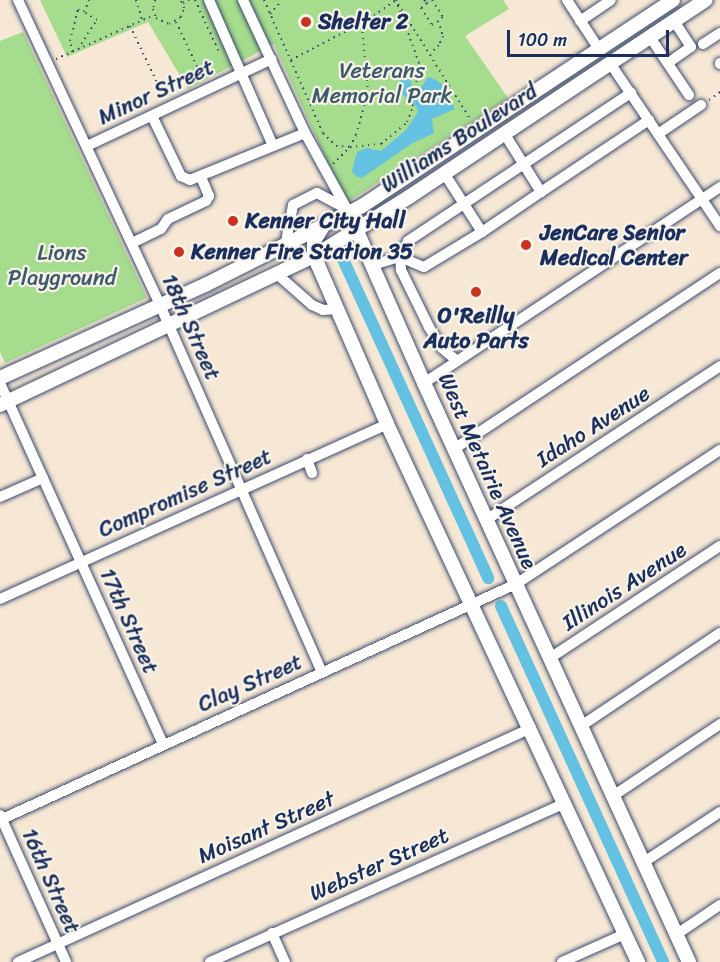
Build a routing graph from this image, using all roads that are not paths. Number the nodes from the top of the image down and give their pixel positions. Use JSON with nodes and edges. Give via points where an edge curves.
{"nodes":[{"id":1,"x":18,"y":0,"type":"edge"},
{"id":2,"x":209,"y":0,"type":"edge"},
{"id":3,"x":243,"y":0,"type":"edge"},
{"id":4,"x":567,"y":0,"type":"edge"},
{"id":5,"x":610,"y":0,"type":"edge"},
{"id":6,"x":673,"y":0,"type":"edge"},
{"id":7,"x":705,"y":0,"type":"edge"},
{"id":8,"x":580,"y":21,"type":"junction"},
{"id":9,"x":674,"y":21,"type":"junction"},
{"id":10,"x":630,"y":29,"type":"junction"},
{"id":11,"x":720,"y":33,"type":"edge"},
{"id":12,"x":650,"y":37,"type":"junction"},
{"id":13,"x":703,"y":44,"type":"dead end"},
{"id":14,"x":599,"y":49,"type":"junction"},
{"id":15,"x":272,"y":59,"type":"junction"},
{"id":16,"x":610,"y":63,"type":"junction"},
{"id":17,"x":668,"y":63,"type":"junction"},
{"id":18,"x":241,"y":74,"type":"junction"},
{"id":19,"x":566,"y":92,"type":"junction"},
{"id":20,"x":631,"y":93,"type":"junction"},
{"id":21,"x":689,"y":95,"type":"dead end"},
{"id":22,"x":701,"y":105,"type":"road end"},
{"id":23,"x":152,"y":116,"type":"junction"},
{"id":24,"x":649,"y":120,"type":"junction"},
{"id":25,"x":305,"y":133,"type":"junction"},
{"id":26,"x":504,"y":133,"type":"junction"},
{"id":27,"x":658,"y":134,"type":"junction"},
{"id":28,"x":87,"y":146,"type":"junction"},
{"id":29,"x":273,"y":146,"type":"junction"},
{"id":30,"x":524,"y":164,"type":"junction"},
{"id":31,"x":444,"y":173,"type":"junction"},
{"id":32,"x":201,"y":177,"type":"junction"},
{"id":33,"x":720,"y":187,"type":"edge"},
{"id":34,"x":541,"y":192,"type":"junction"},
{"id":35,"x":702,"y":199,"type":"junction"},
{"id":36,"x":464,"y":204,"type":"junction"},
{"id":37,"x":349,"y":211,"type":"junction"},
{"id":38,"x":720,"y":226,"type":"edge"},
{"id":39,"x":322,"y":228,"type":"junction"},
{"id":40,"x":357,"y":230,"type":"junction"},
{"id":41,"x":482,"y":232,"type":"junction"},
{"id":42,"x":132,"y":243,"type":"junction"},
{"id":43,"x":285,"y":247,"type":"junction"},
{"id":44,"x":314,"y":256,"type":"junction"},
{"id":45,"x":400,"y":257,"type":"junction"},
{"id":46,"x":373,"y":265,"type":"junction"},
{"id":47,"x":720,"y":273,"type":"edge"},
{"id":48,"x":278,"y":274,"type":"junction"},
{"id":49,"x":211,"y":282,"type":"junction"},
{"id":50,"x":221,"y":301,"type":"junction"},
{"id":51,"x":160,"y":305,"type":"junction"},
{"id":52,"x":337,"y":309,"type":"junction"},
{"id":53,"x":168,"y":326,"type":"junction"},
{"id":54,"x":457,"y":361,"type":"junction"},
{"id":55,"x":720,"y":366,"type":"edge"},
{"id":56,"x":0,"y":378,"type":"edge"},
{"id":57,"x":0,"y":383,"type":"edge"},
{"id":58,"x":424,"y":383,"type":"junction"},
{"id":59,"x":4,"y":403,"type":"edge"},
{"id":60,"x":387,"y":424,"type":"junction"},
{"id":61,"x":454,"y":449,"type":"junction"},
{"id":62,"x":720,"y":450,"type":"edge"},
{"id":63,"x":307,"y":459,"type":"junction"},
{"id":64,"x":312,"y":473,"type":"dead end"},
{"id":65,"x":43,"y":478,"type":"junction"},
{"id":66,"x":241,"y":488,"type":"junction"},
{"id":67,"x":0,"y":497,"type":"edge"},
{"id":68,"x":486,"y":520,"type":"junction"},
{"id":69,"x":720,"y":546,"type":"edge"},
{"id":70,"x":81,"y":561,"type":"junction"},
{"id":71,"x":516,"y":584,"type":"junction"},
{"id":72,"x":0,"y":599,"type":"edge"},
{"id":73,"x":472,"y":603,"type":"junction"},
{"id":74,"x":720,"y":633,"type":"edge"},
{"id":75,"x":550,"y":658,"type":"junction"},
{"id":76,"x":322,"y":672,"type":"junction"},
{"id":77,"x":720,"y":724,"type":"edge"},
{"id":78,"x":581,"y":726,"type":"junction"},
{"id":79,"x":531,"y":728,"type":"junction"},
{"id":80,"x":163,"y":744,"type":"junction"},
{"id":81,"x":613,"y":796,"type":"junction"},
{"id":82,"x":565,"y":802,"type":"junction"},
{"id":83,"x":720,"y":812,"type":"edge"},
{"id":84,"x":1,"y":818,"type":"edge"},
{"id":85,"x":644,"y":862,"type":"junction"},
{"id":86,"x":720,"y":905,"type":"edge"},
{"id":87,"x":272,"y":933,"type":"junction"},
{"id":88,"x":625,"y":934,"type":"junction"},
{"id":89,"x":676,"y":934,"type":"junction"},
{"id":90,"x":58,"y":944,"type":"junction"},
{"id":91,"x":18,"y":962,"type":"edge"},
{"id":92,"x":66,"y":962,"type":"edge"},
{"id":93,"x":210,"y":962,"type":"edge"},
{"id":94,"x":285,"y":962,"type":"edge"},
{"id":95,"x":562,"y":962,"type":"edge"},
{"id":96,"x":638,"y":962,"type":"edge"},
{"id":97,"x":689,"y":962,"type":"edge"}],
"edges":[{"from":1,"to":28,"type":"street","name":"18th Street"},
{"from":2,"to":18,"type":"street"},
{"from":3,"to":15,"type":"street","name":"West Metairie Avenue"},
{"from":4,"to":8,"type":"street"},
{"from":5,"to":8,"type":"street"},
{"from":6,"to":10,"type":"main road","name":"Williams Boulevard"},
{"from":7,"to":9,"type":"main road","name":"Williams Boulevard"},
{"from":8,"to":14,"type":"street"},
{"from":9,"to":12,"type":"main road","name":"Williams Boulevard"},
{"from":9,"to":17,"type":"street","via":[[691,46]]},
{"from":10,"to":14,"type":"main road","name":"Williams Boulevard"},
{"from":10,"to":16,"type":"main road","via":[[626,40],[610,55]]},
{"from":11,"to":13,"type":"street"},
{"from":12,"to":16,"type":"main road","name":"Williams Boulevard"},
{"from":12,"to":17,"type":"street"},
{"from":14,"to":19,"type":"main road","via":[[590,66],[572,79]]},
{"from":14,"to":37,"type":"main road","name":"Williams Boulevard"},
{"from":15,"to":18,"type":"street","name":"Minor Street"},
{"from":15,"to":25,"type":"street","name":"West Metairie Avenue"},
{"from":16,"to":19,"type":"main road","name":"Williams Boulevard"},
{"from":16,"to":20,"type":"street"},
{"from":17,"to":21,"type":"street"},
{"from":18,"to":23,"type":"street","name":"Minor Street"},
{"from":18,"to":29,"type":"street"},
{"from":19,"to":26,"type":"main road","name":"Williams Boulevard"},
{"from":20,"to":24,"type":"street"},
{"from":20,"to":30,"type":"street"},
{"from":22,"to":27,"type":"street"},
{"from":23,"to":28,"type":"street","name":"Minor Street"},
{"from":23,"to":32,"type":"street","via":[[181,176],[190,180]]},
{"from":24,"to":27,"type":"street"},
{"from":24,"to":34,"type":"street"},
{"from":25,"to":29,"type":"street"},
{"from":25,"to":37,"type":"street","name":"West Metairie Avenue"},
{"from":26,"to":30,"type":"street"},
{"from":26,"to":31,"type":"main road","name":"Williams Boulevard"},
{"from":27,"to":35,"type":"street"},
{"from":28,"to":42,"type":"street","name":"18th Street"},
{"from":29,"to":32,"type":"street"},
{"from":30,"to":34,"type":"street"},
{"from":30,"to":36,"type":"street"},
{"from":31,"to":36,"type":"street"},
{"from":31,"to":40,"type":"main road","name":"Williams Boulevard"},
{"from":32,"to":42,"type":"street","via":[[209,195],[206,201],[168,219],[161,229]]},
{"from":33,"to":35,"type":"street"},
{"from":34,"to":41,"type":"street"},
{"from":35,"to":38,"type":"street"},
{"from":35,"to":54,"type":"street"},
{"from":36,"to":41,"type":"street"},
{"from":36,"to":45,"type":"street","via":[[408,241]]},
{"from":37,"to":39,"type":"main road","name":"Williams Boulevard"},
{"from":37,"to":40,"type":"main road","name":"West Metairie Avenue"},
{"from":37,"to":43,"type":"street","via":[[317,193],[293,205]]},
{"from":39,"to":43,"type":"main road","name":"Williams Boulevard"},
{"from":39,"to":44,"type":"main road","via":[[314,241]]},
{"from":40,"to":44,"type":"main road","name":"Williams Boulevard"},
{"from":40,"to":46,"type":"main road","name":"West Metairie Avenue"},
{"from":41,"to":45,"type":"street","via":[[424,267]]},
{"from":42,"to":51,"type":"street","name":"18th Street"},
{"from":43,"to":49,"type":"main road","name":"Williams Boulevard"},
{"from":44,"to":48,"type":"main road","name":"Williams Boulevard"},
{"from":44,"to":52,"type":"main road"},
{"from":45,"to":46,"type":"street"},
{"from":45,"to":54,"type":"street","via":[[401,270],[429,327],[442,348]]},
{"from":46,"to":58,"type":"main road","name":"West Metairie Avenue"},
{"from":47,"to":61,"type":"street"},
{"from":48,"to":50,"type":"main road","name":"Williams Boulevard"},
{"from":48,"to":52,"type":"street","via":[[312,305],[323,310]]},
{"from":49,"to":50,"type":"main road"},
{"from":49,"to":51,"type":"main road","name":"Williams Boulevard"},
{"from":50,"to":53,"type":"main road","name":"Williams Boulevard"},
{"from":51,"to":53,"type":"street","name":"18th Street"},
{"from":51,"to":56,"type":"main road","name":"Williams Boulevard"},
{"from":52,"to":60,"type":"main road"},
{"from":53,"to":59,"type":"main road","name":"Williams Boulevard"},
{"from":53,"to":66,"type":"street","name":"18th Street"},
{"from":54,"to":58,"type":"street"},
{"from":55,"to":68,"type":"street","name":"Idaho Avenue"},
{"from":57,"to":59,"type":"street","name":"17th Street"},
{"from":58,"to":61,"type":"main road","name":"West Metairie Avenue"},
{"from":59,"to":65,"type":"street","name":"17th Street"},
{"from":60,"to":63,"type":"street","name":"Compromise Street"},
{"from":60,"to":73,"type":"main road"},
{"from":61,"to":68,"type":"main road","name":"West Metairie Avenue"},
{"from":62,"to":71,"type":"street","name":"Clay Street"},
{"from":63,"to":64,"type":"street"},
{"from":63,"to":66,"type":"street","name":"Compromise Street"},
{"from":65,"to":67,"type":"street"},
{"from":65,"to":70,"type":"street","name":"17th Street"},
{"from":66,"to":70,"type":"street","name":"Compromise Street"},
{"from":66,"to":76,"type":"street","name":"18th Street"},
{"from":68,"to":71,"type":"main road","name":"West Metairie Avenue"},
{"from":69,"to":75,"type":"street","name":"Illinois Avenue"},
{"from":70,"to":72,"type":"street","name":"Compromise Street"},
{"from":70,"to":80,"type":"street","name":"17th Street"},
{"from":71,"to":73,"type":"street","name":"Clay Street"},
{"from":71,"to":75,"type":"main road","name":"West Metairie Avenue"},
{"from":73,"to":76,"type":"street","name":"Clay Street"},
{"from":73,"to":79,"type":"main road"},
{"from":74,"to":78,"type":"street"},
{"from":75,"to":78,"type":"main road","name":"West Metairie Avenue"},
{"from":76,"to":80,"type":"street","name":"Clay Street"},
{"from":77,"to":81,"type":"street"},
{"from":78,"to":81,"type":"main road","name":"West Metairie Avenue"},
{"from":79,"to":82,"type":"main road"},
{"from":79,"to":90,"type":"street","name":"Moisant Street"},
{"from":80,"to":84,"type":"street","name":"Clay Street"},
{"from":81,"to":85,"type":"main road","name":"West Metairie Avenue"},
{"from":82,"to":87,"type":"street","name":"Webster Street"},
{"from":82,"to":88,"type":"main road"},
{"from":83,"to":85,"type":"street"},
{"from":84,"to":90,"type":"street","name":"16th Street"},
{"from":85,"to":89,"type":"main road","name":"West Metairie Avenue"},
{"from":86,"to":89,"type":"street"},
{"from":87,"to":93,"type":"street","name":"Webster Street"},
{"from":87,"to":94,"type":"street"},
{"from":88,"to":95,"type":"street"},
{"from":88,"to":96,"type":"main road"},
{"from":89,"to":97,"type":"main road","name":"West Metairie Avenue"},
{"from":90,"to":91,"type":"street","name":"Moisant Street"},
{"from":90,"to":92,"type":"street","name":"16th Street"}]}
